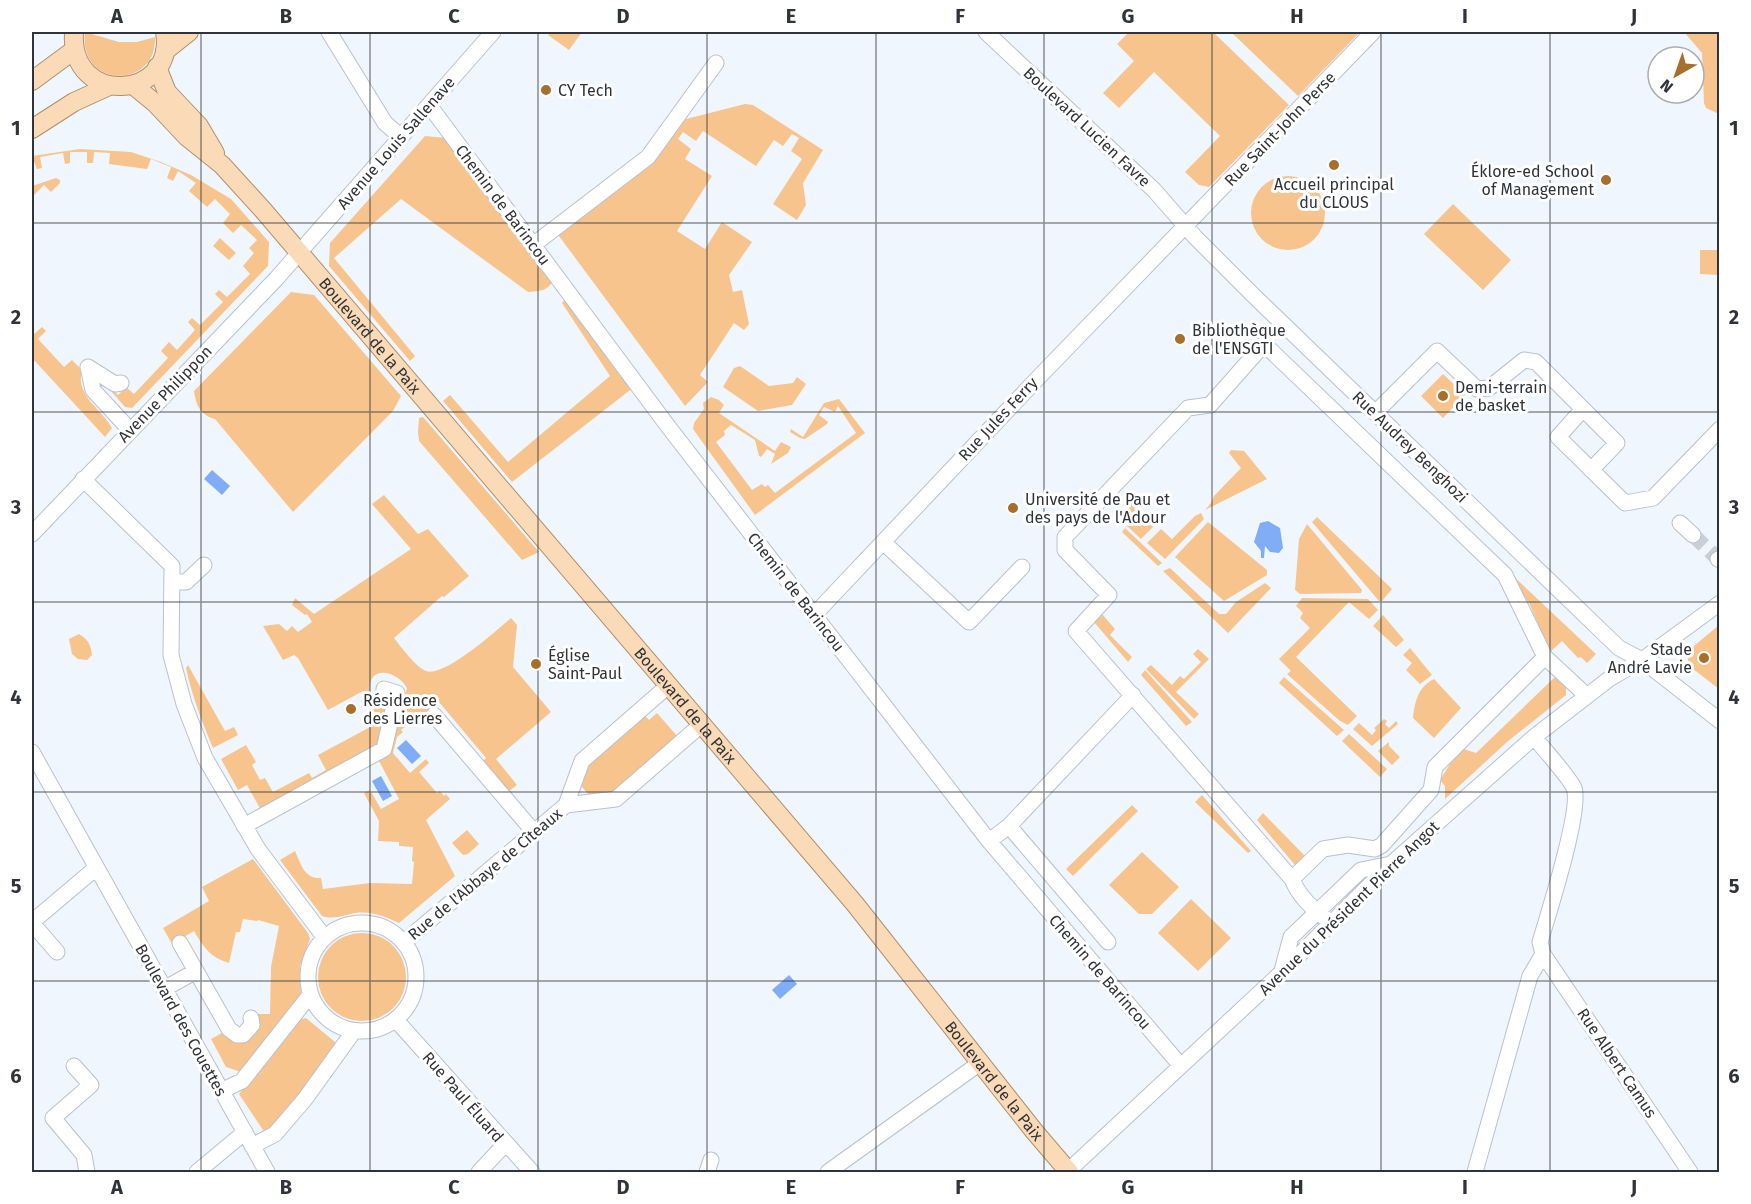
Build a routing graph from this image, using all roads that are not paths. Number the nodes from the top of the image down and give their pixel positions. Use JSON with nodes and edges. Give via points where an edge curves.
{"nodes":[{"id":1,"x":165,"y":32,"type":"edge"},
{"id":2,"x":189,"y":32,"type":"edge"},
{"id":3,"x":329,"y":32,"type":"edge"},
{"id":4,"x":492,"y":32,"type":"edge"},
{"id":5,"x":986,"y":32,"type":"edge"},
{"id":6,"x":1373,"y":32,"type":"edge"},
{"id":7,"x":73,"y":37,"type":"edge"},
{"id":8,"x":161,"y":59,"type":"junction"},
{"id":9,"x":716,"y":63,"type":"dead end"},
{"id":10,"x":32,"y":81,"type":"edge"},
{"id":11,"x":133,"y":85,"type":"junction"},
{"id":12,"x":109,"y":86,"type":"junction"},
{"id":13,"x":429,"y":105,"type":"junction"},
{"id":14,"x":32,"y":129,"type":"edge"},
{"id":15,"x":401,"y":137,"type":"junction"},
{"id":16,"x":222,"y":165,"type":"junction"},
{"id":17,"x":1185,"y":226,"type":"junction"},
{"id":18,"x":533,"y":244,"type":"junction"},
{"id":19,"x":299,"y":254,"type":"junction"},
{"id":20,"x":121,"y":383,"type":"dead end"},
{"id":21,"x":1583,"y":409,"type":"junction"},
{"id":22,"x":1375,"y":413,"type":"junction"},
{"id":23,"x":1719,"y":429,"type":"edge"},
{"id":24,"x":130,"y":431,"type":"junction"},
{"id":25,"x":1591,"y":470,"type":"junction"},
{"id":26,"x":83,"y":479,"type":"junction"},
{"id":27,"x":1680,"y":523,"type":"dead end"},
{"id":28,"x":32,"y":534,"type":"edge"},
{"id":29,"x":1693,"y":535,"type":"tunnel mouth"},
{"id":30,"x":883,"y":542,"type":"junction"},
{"id":31,"x":204,"y":565,"type":"dead end"},
{"id":32,"x":1022,"y":567,"type":"dead end"},
{"id":33,"x":172,"y":582,"type":"junction"},
{"id":34,"x":1719,"y":603,"type":"edge"},
{"id":35,"x":814,"y":615,"type":"junction"},
{"id":36,"x":1545,"y":657,"type":"junction"},
{"id":37,"x":1642,"y":660,"type":"junction"},
{"id":38,"x":669,"y":685,"type":"junction"},
{"id":39,"x":384,"y":689,"type":"dead end"},
{"id":40,"x":1133,"y":696,"type":"junction"},
{"id":41,"x":1587,"y":696,"type":"junction"},
{"id":42,"x":434,"y":715,"type":"dead end"},
{"id":43,"x":1719,"y":721,"type":"edge"},
{"id":44,"x":702,"y":724,"type":"junction"},
{"id":45,"x":1534,"y":736,"type":"junction"},
{"id":46,"x":32,"y":752,"type":"edge"},
{"id":47,"x":566,"y":805,"type":"junction"},
{"id":48,"x":244,"y":826,"type":"junction"},
{"id":49,"x":1009,"y":826,"type":"junction"},
{"id":50,"x":534,"y":832,"type":"junction"},
{"id":51,"x":989,"y":841,"type":"junction"},
{"id":52,"x":1391,"y":864,"type":"junction"},
{"id":53,"x":96,"y":868,"type":"junction"},
{"id":54,"x":1292,"y":879,"type":"junction"},
{"id":55,"x":1318,"y":905,"type":"junction"},
{"id":56,"x":32,"y":922,"type":"edge"},
{"id":57,"x":1331,"y":922,"type":"junction"},
{"id":58,"x":325,"y":938,"type":"junction"},
{"id":59,"x":404,"y":942,"type":"junction"},
{"id":60,"x":1108,"y":942,"type":"dead end"},
{"id":61,"x":180,"y":944,"type":"dead end"},
{"id":62,"x":57,"y":952,"type":"dead end"},
{"id":63,"x":1543,"y":954,"type":"junction"},
{"id":64,"x":196,"y":971,"type":"junction"},
{"id":65,"x":1282,"y":972,"type":"junction"},
{"id":66,"x":164,"y":989,"type":"junction"},
{"id":67,"x":310,"y":995,"type":"junction"},
{"id":68,"x":251,"y":1018,"type":"dead end"},
{"id":69,"x":396,"y":1020,"type":"junction"},
{"id":70,"x":354,"y":1031,"type":"junction"},
{"id":71,"x":980,"y":1063,"type":"junction"},
{"id":72,"x":74,"y":1066,"type":"dead end"},
{"id":73,"x":1181,"y":1066,"type":"junction"},
{"id":74,"x":221,"y":1091,"type":"junction"},
{"id":75,"x":249,"y":1139,"type":"junction"},
{"id":76,"x":505,"y":1144,"type":"junction"},
{"id":77,"x":1068,"y":1172,"type":"edge"},
{"id":78,"x":87,"y":1173,"type":"edge"},
{"id":79,"x":197,"y":1173,"type":"edge"},
{"id":80,"x":267,"y":1173,"type":"edge"},
{"id":81,"x":479,"y":1173,"type":"edge"},
{"id":82,"x":532,"y":1173,"type":"edge"},
{"id":83,"x":828,"y":1173,"type":"edge"},
{"id":84,"x":1475,"y":1173,"type":"edge"},
{"id":85,"x":1690,"y":1173,"type":"edge"}],
"edges":[{"from":1,"to":8,"type":"main road"},
{"from":2,"to":8,"type":"main road"},
{"from":3,"to":15,"type":"street","via":[[385,123]]},
{"from":4,"to":13,"type":"street","name":"Avenue Louis Sallenave"},
{"from":5,"to":17,"type":"street","name":"Boulevard Lucien Favre","via":[[1147,183]]},
{"from":6,"to":17,"type":"street","name":"Rue Saint-John Perse"},
{"from":7,"to":10,"type":"main road","via":[[53,68]]},
{"from":7,"to":12,"type":"main road","via":[[80,65],[88,75]]},
{"from":8,"to":11,"type":"main road","via":[[144,80]]},
{"from":8,"to":16,"type":"main road","name":"Boulevard de la Paix","via":[[167,92],[199,126]]},
{"from":9,"to":18,"type":"street","via":[[648,157]]},
{"from":11,"to":12,"type":"main road"},
{"from":11,"to":16,"type":"main road","name":"Boulevard de la Paix"},
{"from":12,"to":14,"type":"main road","via":[[74,102]]},
{"from":13,"to":15,"type":"street","name":"Avenue Louis Sallenave"},
{"from":13,"to":18,"type":"street","name":"Chemin de Barincou"},
{"from":15,"to":19,"type":"street","name":"Avenue Louis Sallenave"},
{"from":16,"to":19,"type":"main road","name":"Boulevard de la Paix"},
{"from":17,"to":22,"type":"street","name":"Rue Audrey Benghozi"},
{"from":17,"to":30,"type":"street","name":"Rue Jules Ferry"},
{"from":18,"to":35,"type":"street","name":"Chemin de Barincou"},
{"from":19,"to":24,"type":"street","name":"Avenue Philippon"},
{"from":19,"to":38,"type":"main road","name":"Boulevard de la Paix"},
{"from":20,"to":24,"type":"street","via":[[115,384],[88,367]]},
{"from":21,"to":22,"type":"street","via":[[1536,362],[1524,360],[1489,388],[1477,389],[1437,351]]},
{"from":21,"to":25,"type":"street","via":[[1558,437]]},
{"from":21,"to":25,"type":"street","via":[[1617,442]]},
{"from":22,"to":37,"type":"street","name":"Rue Audrey Benghozi","via":[[1619,648]]},
{"from":23,"to":25,"type":"street","via":[[1653,498],[1624,503]]},
{"from":24,"to":26,"type":"street","name":"Avenue Philippon"},
{"from":26,"to":28,"type":"street","name":"Avenue Philippon"},
{"from":26,"to":33,"type":"street","via":[[172,566]]},
{"from":27,"to":29,"type":"street"},
{"from":30,"to":32,"type":"street","via":[[969,622]]},
{"from":30,"to":35,"type":"street","name":"Rue Jules Ferry"},
{"from":31,"to":33,"type":"street","via":[[186,582]]},
{"from":33,"to":48,"type":"street","via":[[171,655],[184,704],[210,768]]},
{"from":34,"to":37,"type":"street","name":"Avenue du Président Pierre Angot"},
{"from":35,"to":51,"type":"street","name":"Chemin de Barincou"},
{"from":36,"to":40,"type":"street","via":[[1505,576],[1264,344],[1210,405],[1188,408],[1065,537],[1065,550],[1109,595],[1076,631]]},
{"from":36,"to":41,"type":"street"},
{"from":36,"to":54,"type":"street","via":[[1435,767],[1431,790],[1382,845],[1375,849],[1347,845],[1323,849]]},
{"from":37,"to":41,"type":"street","name":"Avenue du Président Pierre Angot"},
{"from":37,"to":43,"type":"street","name":"Rue Audrey Benghozi"},
{"from":38,"to":44,"type":"main road","name":"Boulevard de la Paix"},
{"from":38,"to":47,"type":"street","name":"Rue de l'Abbaye de Cîteaux","via":[[582,761]]},
{"from":39,"to":48,"type":"street","via":[[397,693],[384,749]]},
{"from":40,"to":49,"type":"street"},
{"from":40,"to":54,"type":"street"},
{"from":41,"to":45,"type":"street","name":"Avenue du Président Pierre Angot"},
{"from":42,"to":50,"type":"street"},
{"from":44,"to":47,"type":"street","name":"Rue de l'Abbaye de Cîteaux","via":[[616,799]]},
{"from":44,"to":71,"type":"main road","name":"Boulevard de la Paix","via":[[855,904]]},
{"from":45,"to":52,"type":"street","name":"Avenue du Président Pierre Angot"},
{"from":45,"to":63,"type":"street","via":[[1574,787],[1576,800],[1540,942]]},
{"from":46,"to":53,"type":"street","name":"Boulevard des Couettes"},
{"from":47,"to":50,"type":"street","name":"Rue de l'Abbaye de Cîteaux"},
{"from":48,"to":58,"type":"street"},
{"from":49,"to":51,"type":"street"},
{"from":49,"to":60,"type":"street"},
{"from":50,"to":59,"type":"street","name":"Rue de l'Abbaye de Cîteaux"},
{"from":51,"to":73,"type":"street","name":"Chemin de Barincou"},
{"from":52,"to":55,"type":"street","via":[[1361,870]]},
{"from":52,"to":57,"type":"street","name":"Avenue du Président Pierre Angot"},
{"from":53,"to":56,"type":"street"},
{"from":53,"to":66,"type":"street","name":"Boulevard des Couettes"},
{"from":54,"to":55,"type":"street","via":[[1296,888]]},
{"from":55,"to":57,"type":"street"},
{"from":55,"to":65,"type":"street","via":[[1291,937]]},
{"from":56,"to":62,"type":"street"},
{"from":57,"to":65,"type":"street","name":"Avenue du Président Pierre Angot"},
{"from":58,"to":59,"type":"street","via":[[340,927],[358,923],[376,925]]},
{"from":58,"to":67,"type":"street","via":[[309,964]]},
{"from":59,"to":69,"type":"street","via":[[417,974],[408,1007]]},
{"from":61,"to":64,"type":"street"},
{"from":63,"to":84,"type":"street","via":[[1530,976]]},
{"from":63,"to":85,"type":"street","name":"Rue Albert Camus"},
{"from":64,"to":66,"type":"street"},
{"from":64,"to":68,"type":"street","via":[[233,1033],[247,1033]]},
{"from":65,"to":73,"type":"street","name":"Avenue du Président Pierre Angot"},
{"from":66,"to":74,"type":"street","name":"Boulevard des Couettes"},
{"from":67,"to":70,"type":"street","via":[[327,1019]]},
{"from":67,"to":74,"type":"street","via":[[242,1081]]},
{"from":69,"to":70,"type":"street","via":[[369,1032]]},
{"from":69,"to":76,"type":"street","name":"Rue Paul Éluard"},
{"from":70,"to":75,"type":"street","via":[[275,1134]]},
{"from":71,"to":77,"type":"main road","name":"Boulevard de la Paix"},
{"from":71,"to":83,"type":"street"},
{"from":72,"to":78,"type":"street","via":[[91,1085],[53,1118],[84,1155]]},
{"from":73,"to":77,"type":"street","name":"Avenue du Président Pierre Angot"},
{"from":74,"to":75,"type":"street","name":"Boulevard des Couettes"},
{"from":75,"to":79,"type":"street"},
{"from":75,"to":80,"type":"street","name":"Boulevard des Couettes"},
{"from":76,"to":81,"type":"street"},
{"from":76,"to":82,"type":"street","name":"Rue Paul Éluard"}]}
